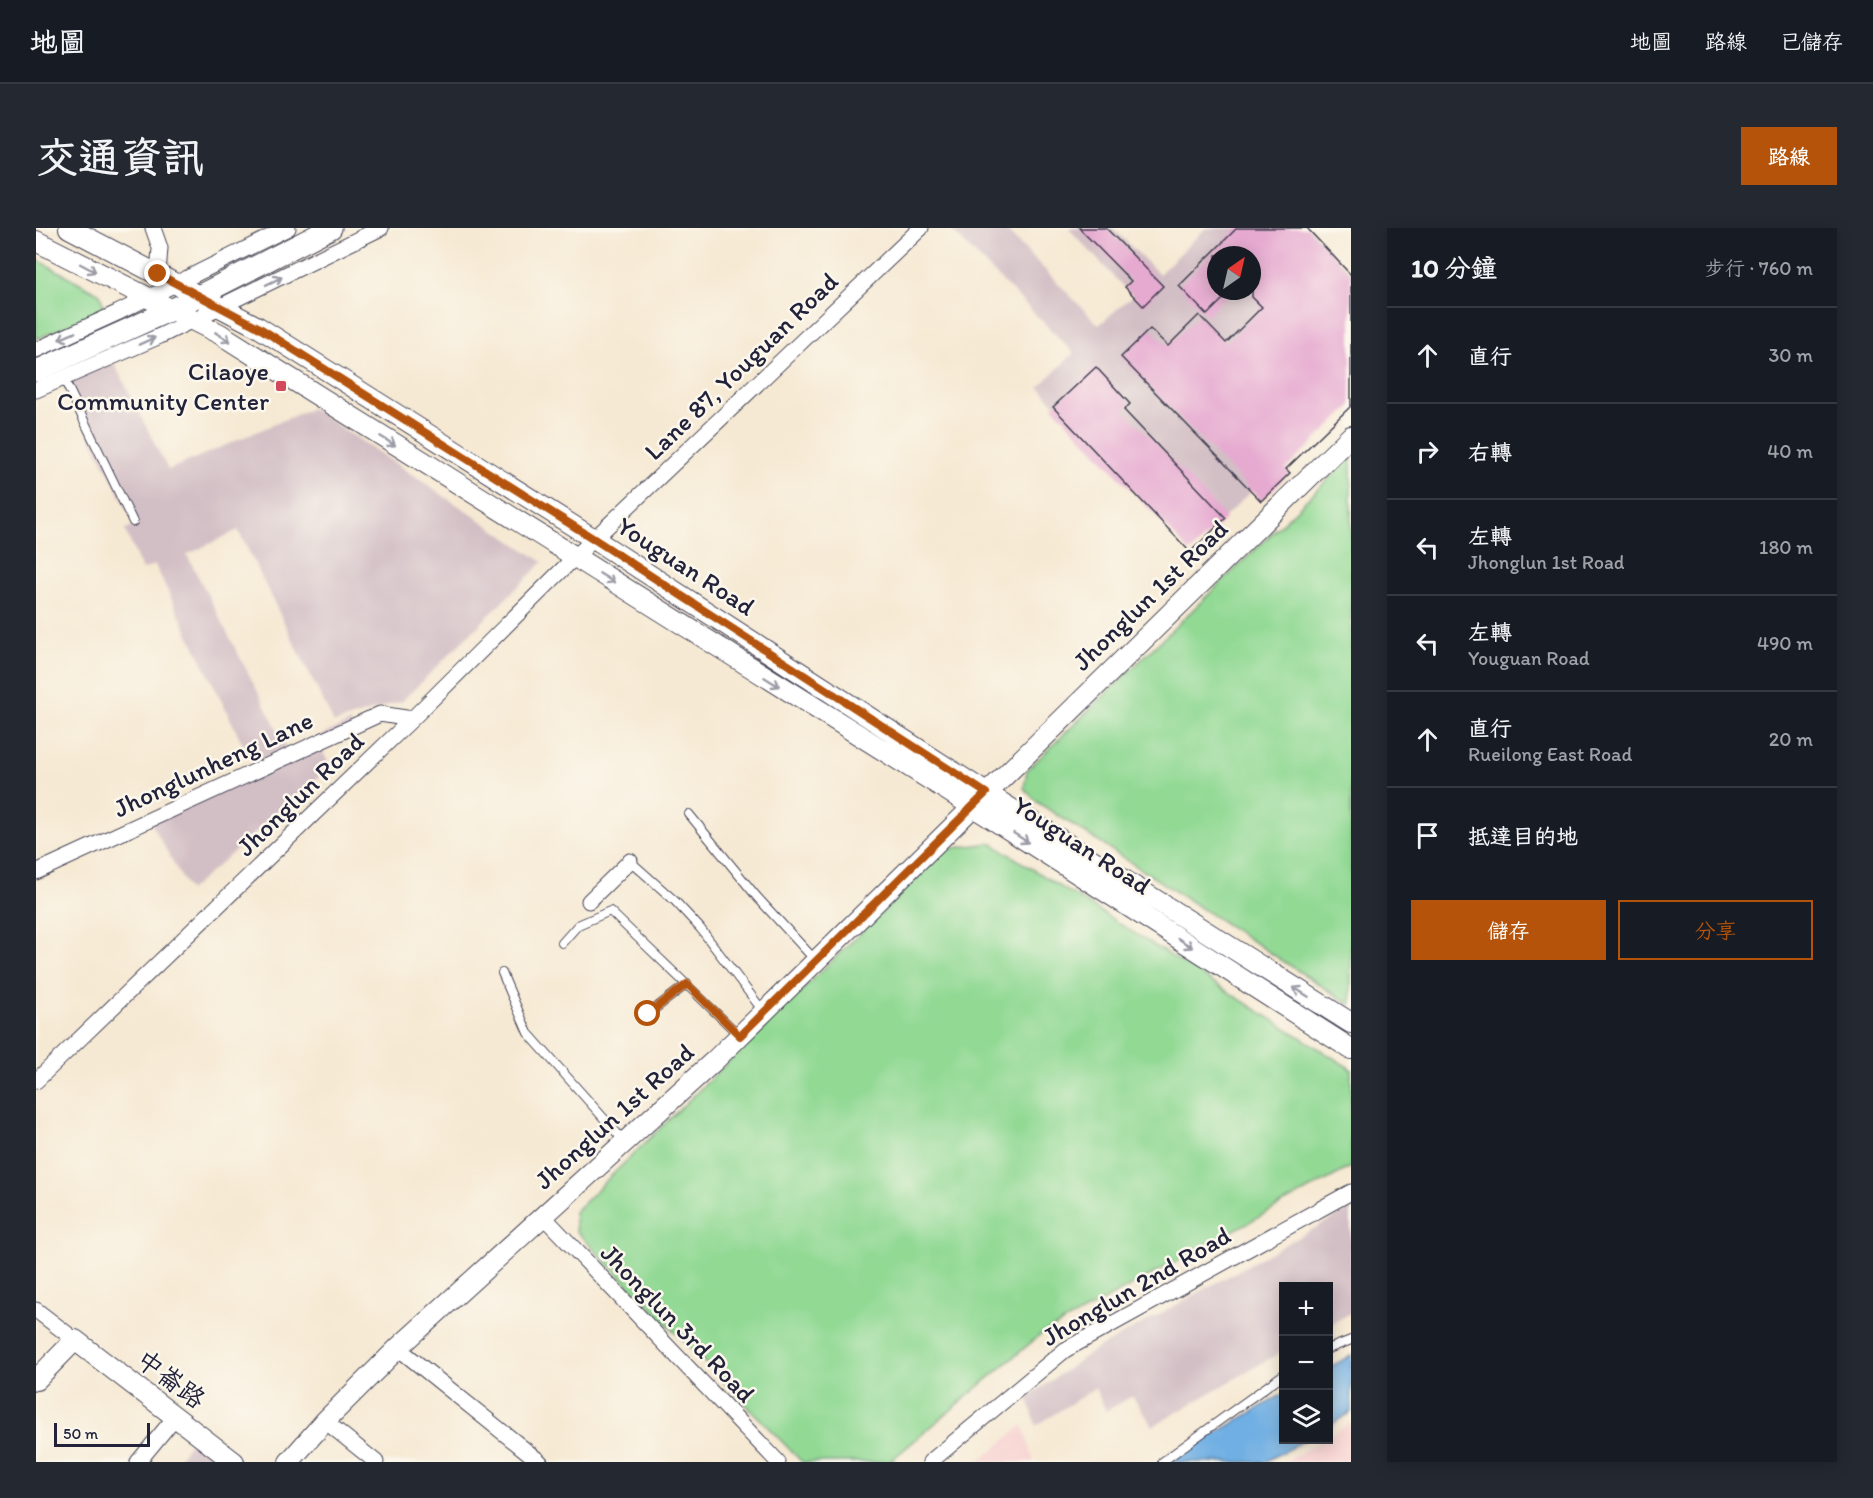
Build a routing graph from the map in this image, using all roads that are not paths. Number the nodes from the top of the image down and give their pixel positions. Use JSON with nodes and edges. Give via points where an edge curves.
{"nodes":[{"id":1,"x":69,"y":228,"type":"edge"},
{"id":2,"x":153,"y":228,"type":"edge"},
{"id":3,"x":288,"y":228,"type":"edge"},
{"id":4,"x":331,"y":228,"type":"edge"},
{"id":5,"x":381,"y":228,"type":"edge"},
{"id":6,"x":921,"y":228,"type":"edge"},
{"id":7,"x":362,"y":232,"type":"edge"},
{"id":8,"x":36,"y":241,"type":"edge"},
{"id":9,"x":158,"y":274,"type":"junction"},
{"id":10,"x":177,"y":284,"type":"junction"},
{"id":11,"x":200,"y":295,"type":"junction"},
{"id":12,"x":147,"y":297,"type":"junction"},
{"id":13,"x":221,"y":307,"type":"junction"},
{"id":14,"x":171,"y":310,"type":"junction"},
{"id":15,"x":193,"y":320,"type":"junction"},
{"id":16,"x":36,"y":350,"type":"edge"},
{"id":17,"x":60,"y":370,"type":"junction"},
{"id":18,"x":36,"y":371,"type":"edge"},
{"id":19,"x":36,"y":390,"type":"edge"},
{"id":20,"x":1351,"y":436,"type":"edge"},
{"id":21,"x":133,"y":522,"type":"dead end"},
{"id":22,"x":594,"y":539,"type":"junction"},
{"id":23,"x":574,"y":558,"type":"junction"},
{"id":24,"x":412,"y":719,"type":"junction"},
{"id":25,"x":979,"y":800,"type":"junction"},
{"id":26,"x":689,"y":814,"type":"dead end"},
{"id":27,"x":630,"y":861,"type":"joint"},
{"id":28,"x":36,"y":872,"type":"edge"},
{"id":29,"x":589,"y":902,"type":"dead end"},
{"id":30,"x":562,"y":943,"type":"dead end"},
{"id":31,"x":816,"y":961,"type":"junction"},
{"id":32,"x":502,"y":973,"type":"dead end"},
{"id":33,"x":687,"y":984,"type":"junction"},
{"id":34,"x":764,"y":1012,"type":"junction"},
{"id":35,"x":648,"y":1014,"type":"dead end"},
{"id":36,"x":1351,"y":1023,"type":"edge"},
{"id":37,"x":740,"y":1036,"type":"junction"},
{"id":38,"x":1351,"y":1049,"type":"edge"},
{"id":39,"x":36,"y":1081,"type":"edge"},
{"id":40,"x":625,"y":1143,"type":"junction"},
{"id":41,"x":1351,"y":1192,"type":"edge"},
{"id":42,"x":543,"y":1216,"type":"junction"},
{"id":43,"x":36,"y":1310,"type":"edge"},
{"id":44,"x":75,"y":1340,"type":"junction"},
{"id":45,"x":1351,"y":1340,"type":"edge"},
{"id":46,"x":1333,"y":1347,"type":"edge"},
{"id":47,"x":398,"y":1348,"type":"junction"},
{"id":48,"x":1279,"y":1378,"type":"edge"},
{"id":49,"x":36,"y":1380,"type":"edge"},
{"id":50,"x":176,"y":1416,"type":"junction"},
{"id":51,"x":325,"y":1421,"type":"junction"},
{"id":52,"x":138,"y":1462,"type":"edge"},
{"id":53,"x":234,"y":1462,"type":"edge"},
{"id":54,"x":289,"y":1462,"type":"edge"},
{"id":55,"x":376,"y":1462,"type":"edge"},
{"id":56,"x":540,"y":1462,"type":"edge"},
{"id":57,"x":778,"y":1462,"type":"edge"},
{"id":58,"x":930,"y":1462,"type":"edge"},
{"id":59,"x":1162,"y":1462,"type":"edge"}],
"edges":[{"from":1,"to":9,"type":"street","name":"Youguan Road"},
{"from":2,"to":9,"type":"street","via":[[160,248]]},
{"from":3,"to":10,"type":"street"},
{"from":4,"to":11,"type":"main road"},
{"from":5,"to":7,"type":"street"},
{"from":6,"to":22,"type":"street","name":"Lane 87, Youguan Road"},
{"from":13,"to":7,"type":"street","one_way":true},
{"from":8,"to":12,"type":"street","name":"Youguan Road","one_way":true},
{"from":9,"to":10,"type":"street","name":"Youguan Road"},
{"from":10,"to":11,"type":"street","name":"Youguan Road"},
{"from":10,"to":12,"type":"street"},
{"from":11,"to":13,"type":"street","name":"Youguan Road"},
{"from":11,"to":14,"type":"main road"},
{"from":12,"to":14,"type":"street","name":"Youguan Road"},
{"from":12,"to":16,"type":"street","one_way":true},
{"from":13,"to":15,"type":"street"},
{"from":13,"to":22,"type":"street","name":"Youguan Road"},
{"from":14,"to":15,"type":"street","name":"Youguan Road"},
{"from":14,"to":17,"type":"main road"},
{"from":17,"to":15,"type":"street","one_way":true},
{"from":15,"to":23,"type":"street","name":"Youguan Road","one_way":true},
{"from":17,"to":18,"type":"main road"},
{"from":17,"to":19,"type":"street"},
{"from":17,"to":21,"type":"lane"},
{"from":20,"to":25,"type":"street","name":"Jhonglun 1st Road"},
{"from":22,"to":23,"type":"street","name":"Jhonglun Road"},
{"from":22,"to":25,"type":"street","name":"Youguan Road"},
{"from":23,"to":24,"type":"street","name":"Jhonglun Road"},
{"from":23,"to":25,"type":"street","name":"Youguan Road","one_way":true},
{"from":24,"to":28,"type":"street","name":"Jhonglunheng Lane","via":[[380,714]]},
{"from":24,"to":39,"type":"street","name":"Jhonglun Road"},
{"from":25,"to":31,"type":"street","name":"Jhonglun 1st Road"},
{"from":36,"to":25,"type":"street","name":"Youguan Road","one_way":true},
{"from":25,"to":38,"type":"street","name":"Youguan Road","one_way":true},
{"from":26,"to":31,"type":"lane"},
{"from":27,"to":29,"type":"street"},
{"from":27,"to":34,"type":"lane","via":[[700,928]]},
{"from":30,"to":33,"type":"lane","via":[[578,925],[610,911]]},
{"from":31,"to":34,"type":"street","name":"Jhonglun 1st Road"},
{"from":32,"to":40,"type":"lane","via":[[528,1033]]},
{"from":33,"to":35,"type":"lane"},
{"from":33,"to":37,"type":"lane"},
{"from":34,"to":37,"type":"street","name":"Jhonglun 1st Road"},
{"from":37,"to":40,"type":"street","name":"Jhonglun 1st Road"},
{"from":40,"to":42,"type":"street","name":"Jhonglun 1st Road"},
{"from":41,"to":58,"type":"street","name":"Jhonglun 2nd Road","via":[[1065,1350]]},
{"from":42,"to":47,"type":"street","name":"Jhonglun 1st Road"},
{"from":42,"to":57,"type":"street","name":"Jhonglun 3rd Road"},
{"from":43,"to":44,"type":"street"},
{"from":44,"to":49,"type":"street"},
{"from":44,"to":50,"type":"street","name":"中崙路"},
{"from":45,"to":46,"type":"lane"},
{"from":47,"to":51,"type":"street","name":"Jhonglun 1st Road"},
{"from":47,"to":56,"type":"street"},
{"from":48,"to":59,"type":"lane"},
{"from":50,"to":52,"type":"street"},
{"from":50,"to":53,"type":"street","name":"中崙路"},
{"from":51,"to":54,"type":"street","name":"Jhonglun 1st Road"},
{"from":51,"to":55,"type":"street"}]}
